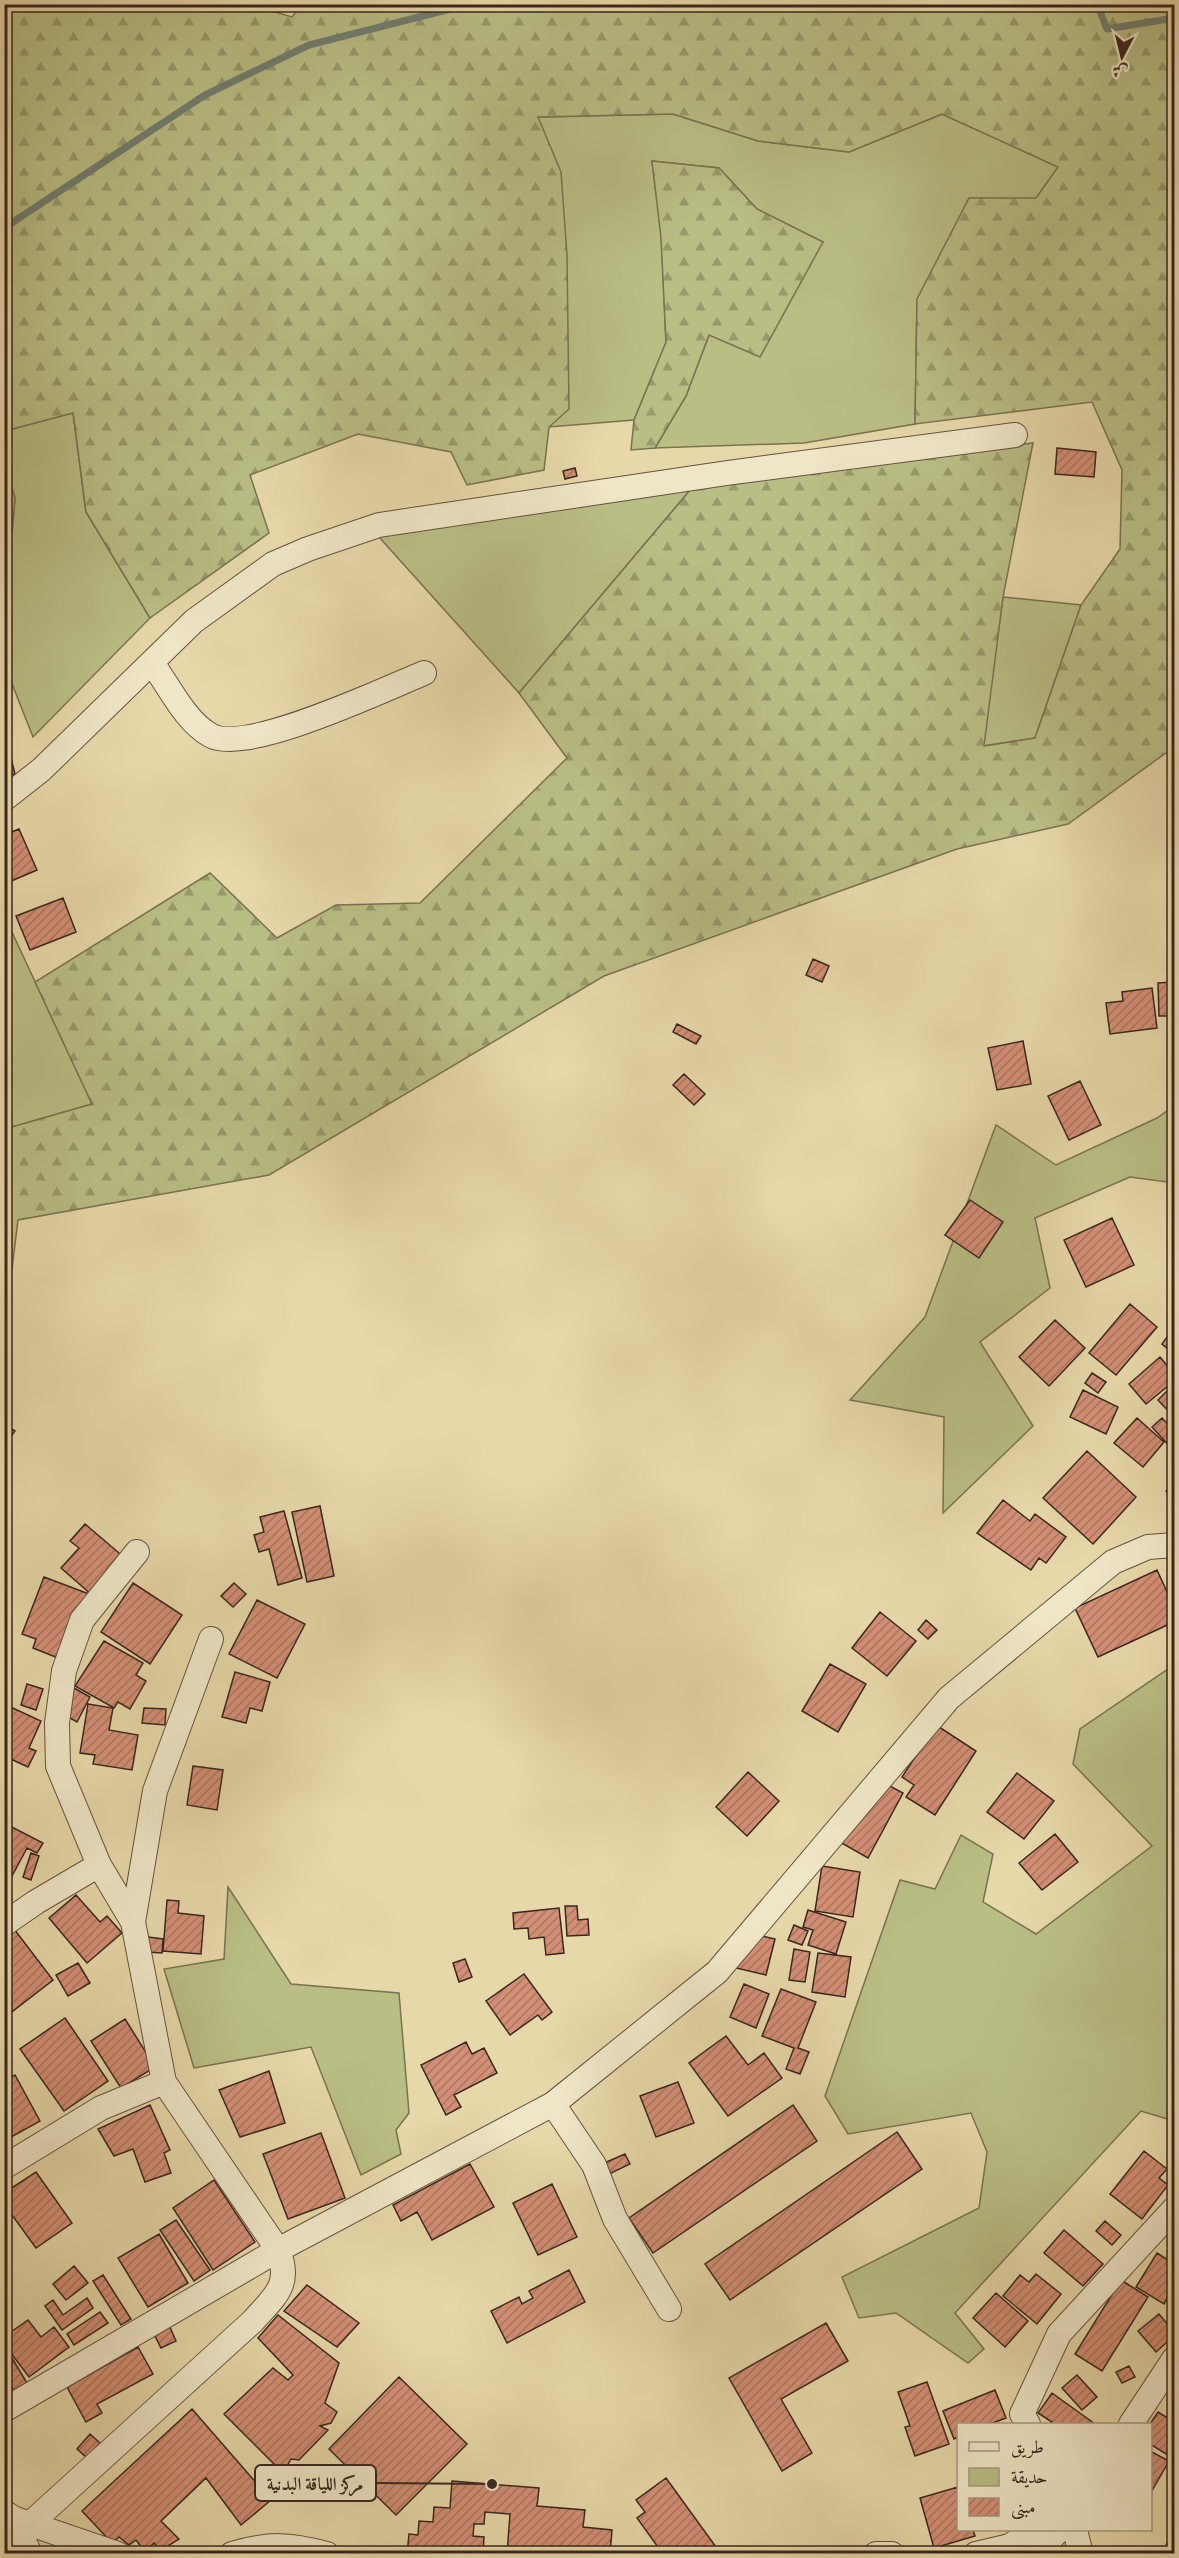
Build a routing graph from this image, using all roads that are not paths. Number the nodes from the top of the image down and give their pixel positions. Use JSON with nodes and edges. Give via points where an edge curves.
{"nodes":[{"id":1,"x":1015,"y":435,"type":"dead end"},
{"id":2,"x":153,"y":663,"type":"junction"},
{"id":3,"x":424,"y":673,"type":"dead end"},
{"id":4,"x":4,"y":799,"type":"edge"},
{"id":5,"x":1174,"y":1545,"type":"edge"},
{"id":6,"x":137,"y":1552,"type":"dead end"},
{"id":7,"x":211,"y":1639,"type":"dead end"},
{"id":8,"x":99,"y":1865,"type":"junction"},
{"id":9,"x":133,"y":1922,"type":"junction"},
{"id":10,"x":4,"y":1924,"type":"edge"},
{"id":11,"x":164,"y":2082,"type":"junction"},
{"id":12,"x":553,"y":2104,"type":"junction"},
{"id":13,"x":4,"y":2167,"type":"edge"},
{"id":14,"x":1174,"y":2209,"type":"edge"},
{"id":15,"x":278,"y":2250,"type":"junction"},
{"id":16,"x":669,"y":2308,"type":"dead end"},
{"id":17,"x":1174,"y":2360,"type":"edge"},
{"id":18,"x":4,"y":2410,"type":"edge"},
{"id":19,"x":1027,"y":2423,"type":"edge"},
{"id":20,"x":1132,"y":2423,"type":"edge"},
{"id":21,"x":16,"y":2518,"type":"edge"},
{"id":22,"x":1036,"y":2531,"type":"edge"},
{"id":23,"x":1057,"y":2531,"type":"edge"},
{"id":24,"x":1076,"y":2531,"type":"edge"},
{"id":25,"x":30,"y":2553,"type":"edge"},
{"id":26,"x":118,"y":2553,"type":"edge"},
{"id":27,"x":232,"y":2553,"type":"edge"},
{"id":28,"x":327,"y":2553,"type":"edge"},
{"id":29,"x":876,"y":2553,"type":"edge"},
{"id":30,"x":892,"y":2553,"type":"edge"},
{"id":31,"x":976,"y":2553,"type":"edge"},
{"id":32,"x":1036,"y":2553,"type":"edge"},
{"id":33,"x":1081,"y":2553,"type":"edge"}],
"edges":[{"from":1,"to":2,"type":"street","via":[[379,525],[273,564],[194,621]]},
{"from":2,"to":3,"type":"street","via":[[196,725],[212,736],[229,740],[258,736],[340,709]]},
{"from":2,"to":4,"type":"street","via":[[41,770]]},
{"from":5,"to":12,"type":"street","via":[[1148,1547],[1113,1562],[949,1698],[717,1972]]},
{"from":6,"to":8,"type":"street","via":[[82,1620],[63,1671],[57,1723],[58,1766]]},
{"from":7,"to":9,"type":"street","via":[[155,1791]]},
{"from":8,"to":9,"type":"street"},
{"from":8,"to":10,"type":"street"},
{"from":9,"to":11,"type":"street"},
{"from":11,"to":13,"type":"street","via":[[101,2108]]},
{"from":11,"to":15,"type":"street"},
{"from":12,"to":15,"type":"street"},
{"from":12,"to":16,"type":"street","via":[[594,2165],[615,2219]]},
{"from":14,"to":19,"type":"street","via":[[1059,2334],[1022,2414]]},
{"from":15,"to":18,"type":"street"},
{"from":15,"to":21,"type":"street","via":[[284,2266],[282,2289],[253,2321]]},
{"from":17,"to":20,"type":"street"},
{"from":21,"to":25,"type":"street"},
{"from":21,"to":26,"type":"street"},
{"from":22,"to":31,"type":"street","via":[[1010,2546]]},
{"from":23,"to":32,"type":"street"},
{"from":24,"to":33,"type":"street"},
{"from":27,"to":28,"type":"street","via":[[263,2545]]},
{"from":29,"to":30,"type":"street"}]}
